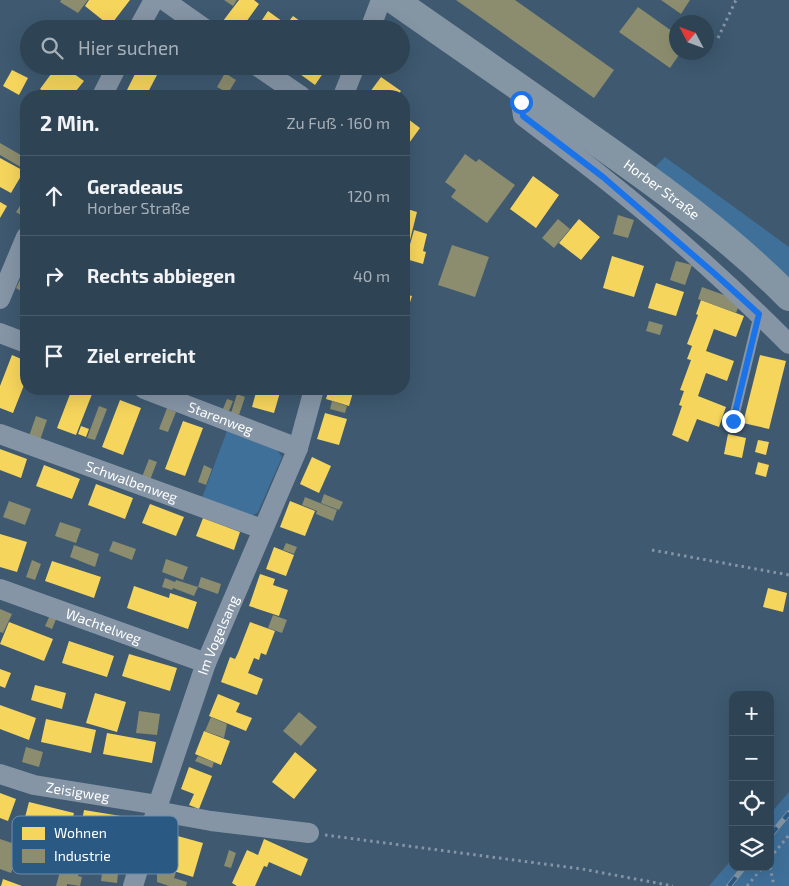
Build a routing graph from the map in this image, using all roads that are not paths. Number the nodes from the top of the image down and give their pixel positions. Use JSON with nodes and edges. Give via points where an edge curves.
{"nodes":[{"id":1,"x":154,"y":0,"type":"edge"},
{"id":2,"x":164,"y":0,"type":"edge"},
{"id":3,"x":381,"y":0,"type":"edge"},
{"id":4,"x":394,"y":0,"type":"edge"},
{"id":5,"x":143,"y":20,"type":"edge"},
{"id":6,"x":192,"y":20,"type":"edge"},
{"id":7,"x":373,"y":20,"type":"edge"},
{"id":8,"x":113,"y":75,"type":"edge"},
{"id":9,"x":270,"y":75,"type":"edge"},
{"id":10,"x":351,"y":75,"type":"edge"},
{"id":11,"x":105,"y":90,"type":"edge"},
{"id":12,"x":289,"y":90,"type":"edge"},
{"id":13,"x":345,"y":90,"type":"edge"},
{"id":14,"x":526,"y":91,"type":"junction"},
{"id":15,"x":20,"y":251,"type":"edge"},
{"id":16,"x":789,"y":297,"type":"edge"},
{"id":17,"x":0,"y":299,"type":"edge"},
{"id":18,"x":759,"y":314,"type":"junction"},
{"id":19,"x":0,"y":333,"type":"edge"},
{"id":20,"x":20,"y":341,"type":"edge"},
{"id":21,"x":789,"y":344,"type":"edge"},
{"id":22,"x":165,"y":395,"type":"edge"},
{"id":23,"x":312,"y":395,"type":"edge"},
{"id":24,"x":733,"y":421,"type":"dead end"},
{"id":25,"x":0,"y":434,"type":"edge"},
{"id":26,"x":298,"y":448,"type":"junction"},
{"id":27,"x":262,"y":529,"type":"junction"},
{"id":28,"x":0,"y":589,"type":"edge"},
{"id":29,"x":206,"y":663,"type":"junction"},
{"id":30,"x":0,"y":774,"type":"edge"},
{"id":31,"x":157,"y":808,"type":"junction"},
{"id":32,"x":155,"y":816,"type":"edge"},
{"id":33,"x":309,"y":833,"type":"road end"},
{"id":34,"x":137,"y":874,"type":"edge"},
{"id":35,"x":133,"y":886,"type":"edge"}],
"edges":[{"from":1,"to":5,"type":"street"},
{"from":2,"to":6,"type":"street"},
{"from":3,"to":7,"type":"street"},
{"from":4,"to":14,"type":"main road","name":"Horber Straße"},
{"from":8,"to":11,"type":"street"},
{"from":9,"to":12,"type":"street"},
{"from":10,"to":13,"type":"street"},
{"from":14,"to":16,"type":"main road","name":"Horber Straße","via":[[698,216]]},
{"from":14,"to":18,"type":"street","name":"Horber Straße","via":[[521,102],[523,116],[603,177]]},
{"from":15,"to":17,"type":"street"},
{"from":18,"to":21,"type":"street","name":"Horber Straße"},
{"from":18,"to":24,"type":"lane"},
{"from":19,"to":20,"type":"street"},
{"from":22,"to":26,"type":"street","name":"Starenweg"},
{"from":23,"to":26,"type":"street","name":"Im Vogelsang"},
{"from":25,"to":27,"type":"street","name":"Schwalbenweg"},
{"from":26,"to":27,"type":"street","name":"Im Vogelsang"},
{"from":27,"to":29,"type":"street","name":"Im Vogelsang"},
{"from":28,"to":29,"type":"street","name":"Wachtelweg"},
{"from":29,"to":31,"type":"street","name":"Im Vogelsang"},
{"from":30,"to":31,"type":"street","name":"Zeisigweg","via":[[34,785]]},
{"from":31,"to":32,"type":"street","name":"Im Vogelsang"},
{"from":31,"to":33,"type":"street","name":"Zeisigweg","via":[[211,821]]},
{"from":34,"to":35,"type":"street","name":"Im Vogelsang"}]}
